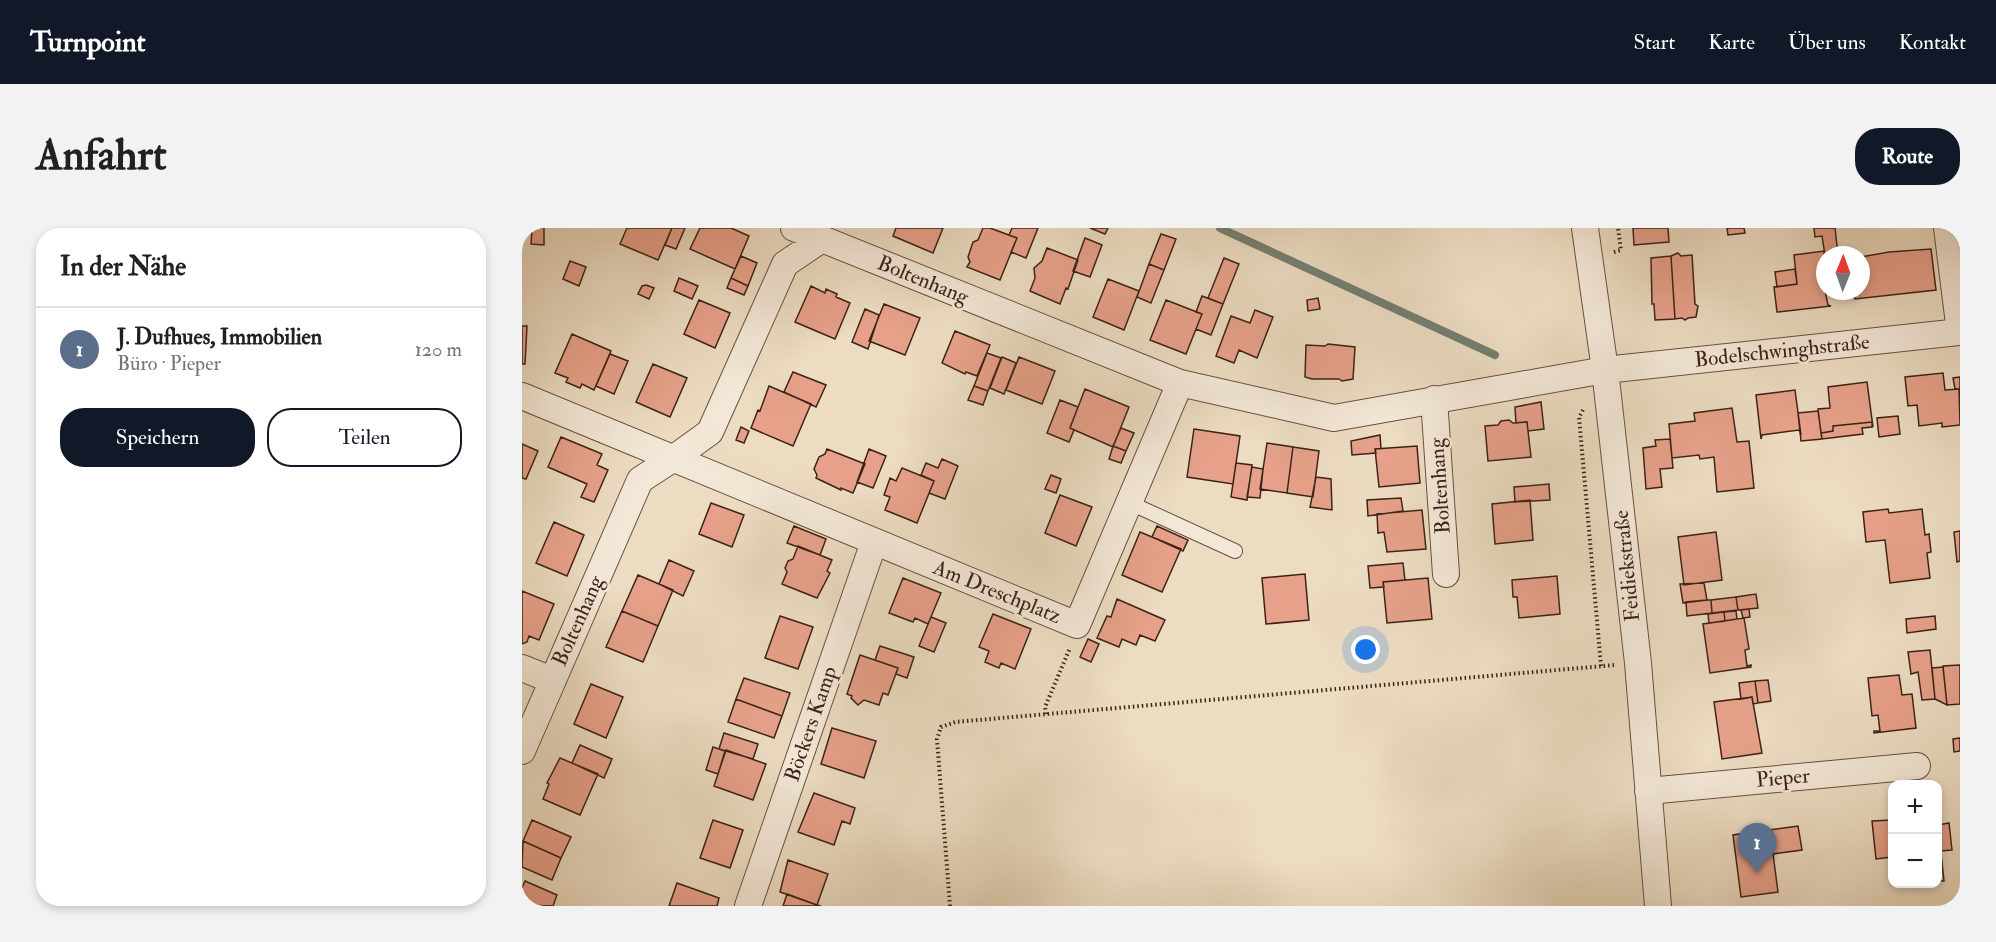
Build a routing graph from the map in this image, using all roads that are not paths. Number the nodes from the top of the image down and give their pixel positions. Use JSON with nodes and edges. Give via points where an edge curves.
{"nodes":[{"id":1,"x":794,"y":228,"type":"edge"},
{"id":2,"x":1585,"y":228,"type":"edge"},
{"id":3,"x":1947,"y":228,"type":"edge"},
{"id":4,"x":822,"y":239,"type":"junction"},
{"id":5,"x":1960,"y":332,"type":"edge"},
{"id":6,"x":1605,"y":370,"type":"junction"},
{"id":7,"x":1180,"y":383,"type":"junction"},
{"id":8,"x":522,"y":396,"type":"edge"},
{"id":9,"x":1434,"y":399,"type":"junction"},
{"id":10,"x":674,"y":458,"type":"junction"},
{"id":11,"x":1130,"y":503,"type":"junction"},
{"id":12,"x":874,"y":542,"type":"junction"},
{"id":13,"x":1235,"y":551,"type":"dead end"},
{"id":14,"x":1446,"y":574,"type":"dead end"},
{"id":15,"x":522,"y":668,"type":"edge"},
{"id":16,"x":552,"y":680,"type":"junction"},
{"id":17,"x":522,"y":751,"type":"edge"},
{"id":18,"x":1917,"y":766,"type":"dead end"},
{"id":19,"x":1648,"y":791,"type":"junction"},
{"id":20,"x":748,"y":906,"type":"edge"},
{"id":21,"x":1658,"y":906,"type":"edge"}],
"edges":[{"from":1,"to":4,"type":"street"},
{"from":2,"to":6,"type":"street","name":"Feidiekstraße"},
{"from":3,"to":5,"type":"street","name":"Bodelschwinghstraße"},
{"from":4,"to":7,"type":"street","name":"Boltenhang"},
{"from":4,"to":10,"type":"street","name":"Boltenhang","via":[[784,264],[710,432]]},
{"from":5,"to":6,"type":"street","name":"Bodelschwinghstraße"},
{"from":6,"to":9,"type":"street","name":"Boltenhang"},
{"from":6,"to":19,"type":"street","name":"Feidiekstraße"},
{"from":7,"to":9,"type":"street","name":"Boltenhang","via":[[1334,418]]},
{"from":7,"to":11,"type":"street","name":"Am Dreschplatz"},
{"from":8,"to":10,"type":"street","name":"Am Dreschplatz"},
{"from":9,"to":14,"type":"street","name":"Boltenhang"},
{"from":10,"to":12,"type":"street","name":"Am Dreschplatz"},
{"from":10,"to":16,"type":"street","name":"Boltenhang","via":[[640,480]]},
{"from":11,"to":12,"type":"street","name":"Am Dreschplatz","via":[[1077,625]]},
{"from":11,"to":13,"type":"lane"},
{"from":12,"to":20,"type":"street","name":"Böckers Kamp"},
{"from":15,"to":16,"type":"street"},
{"from":16,"to":17,"type":"street","name":"Boltenhang"},
{"from":18,"to":19,"type":"street","name":"Pieper"},
{"from":19,"to":21,"type":"street","name":"Feidiekstraße"}]}
